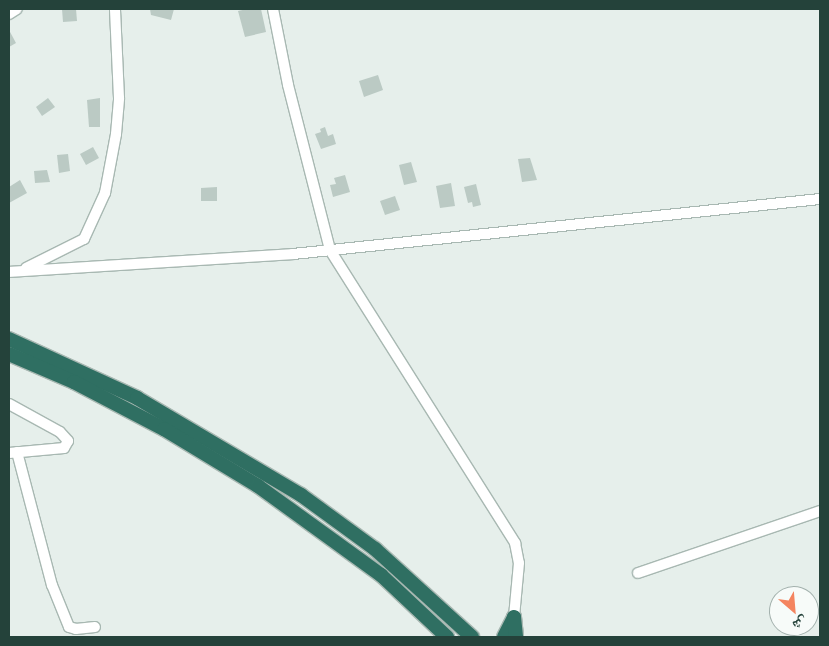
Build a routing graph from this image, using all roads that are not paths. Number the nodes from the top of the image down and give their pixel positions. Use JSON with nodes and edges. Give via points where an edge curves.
{"nodes":[{"id":1,"x":17,"y":9,"type":"edge"},
{"id":2,"x":115,"y":9,"type":"edge"},
{"id":3,"x":273,"y":9,"type":"edge"},
{"id":4,"x":9,"y":14,"type":"edge"},
{"id":5,"x":820,"y":199,"type":"edge"},
{"id":6,"x":330,"y":250,"type":"junction"},
{"id":7,"x":22,"y":270,"type":"junction"},
{"id":8,"x":9,"y":272,"type":"edge"},
{"id":9,"x":9,"y":339,"type":"edge"},
{"id":10,"x":9,"y":354,"type":"edge"},
{"id":11,"x":9,"y":404,"type":"edge"},
{"id":12,"x":13,"y":453,"type":"edge"},
{"id":13,"x":820,"y":511,"type":"edge"},
{"id":14,"x":638,"y":573,"type":"dead end"},
{"id":15,"x":514,"y":617,"type":"junction"},
{"id":16,"x":459,"y":625,"type":"junction"},
{"id":17,"x":95,"y":627,"type":"dead end"},
{"id":18,"x":447,"y":637,"type":"edge"},
{"id":19,"x":472,"y":637,"type":"edge"},
{"id":20,"x":482,"y":637,"type":"edge"},
{"id":21,"x":504,"y":637,"type":"edge"},
{"id":22,"x":516,"y":637,"type":"edge"}],
"edges":[{"from":1,"to":4,"type":"street"},
{"from":2,"to":7,"type":"street","via":[[118,98],[116,134],[105,193],[84,239]]},
{"from":3,"to":6,"type":"street","via":[[288,85]]},
{"from":5,"to":6,"type":"street"},
{"from":6,"to":7,"type":"street"},
{"from":6,"to":15,"type":"street","via":[[515,543],[519,562]]},
{"from":7,"to":8,"type":"street"},
{"from":9,"to":16,"type":"highway","via":[[137,398],[301,494],[376,549]]},
{"from":10,"to":18,"type":"highway","via":[[74,382],[156,424],[258,486],[381,575]]},
{"from":11,"to":12,"type":"street","via":[[60,432],[68,441],[64,448]]},
{"from":12,"to":17,"type":"street","via":[[52,585],[69,627]]},
{"from":13,"to":14,"type":"street"},
{"from":15,"to":21,"type":"highway"},
{"from":15,"to":22,"type":"highway"},
{"from":16,"to":19,"type":"highway"},
{"from":16,"to":20,"type":"highway"}]}
